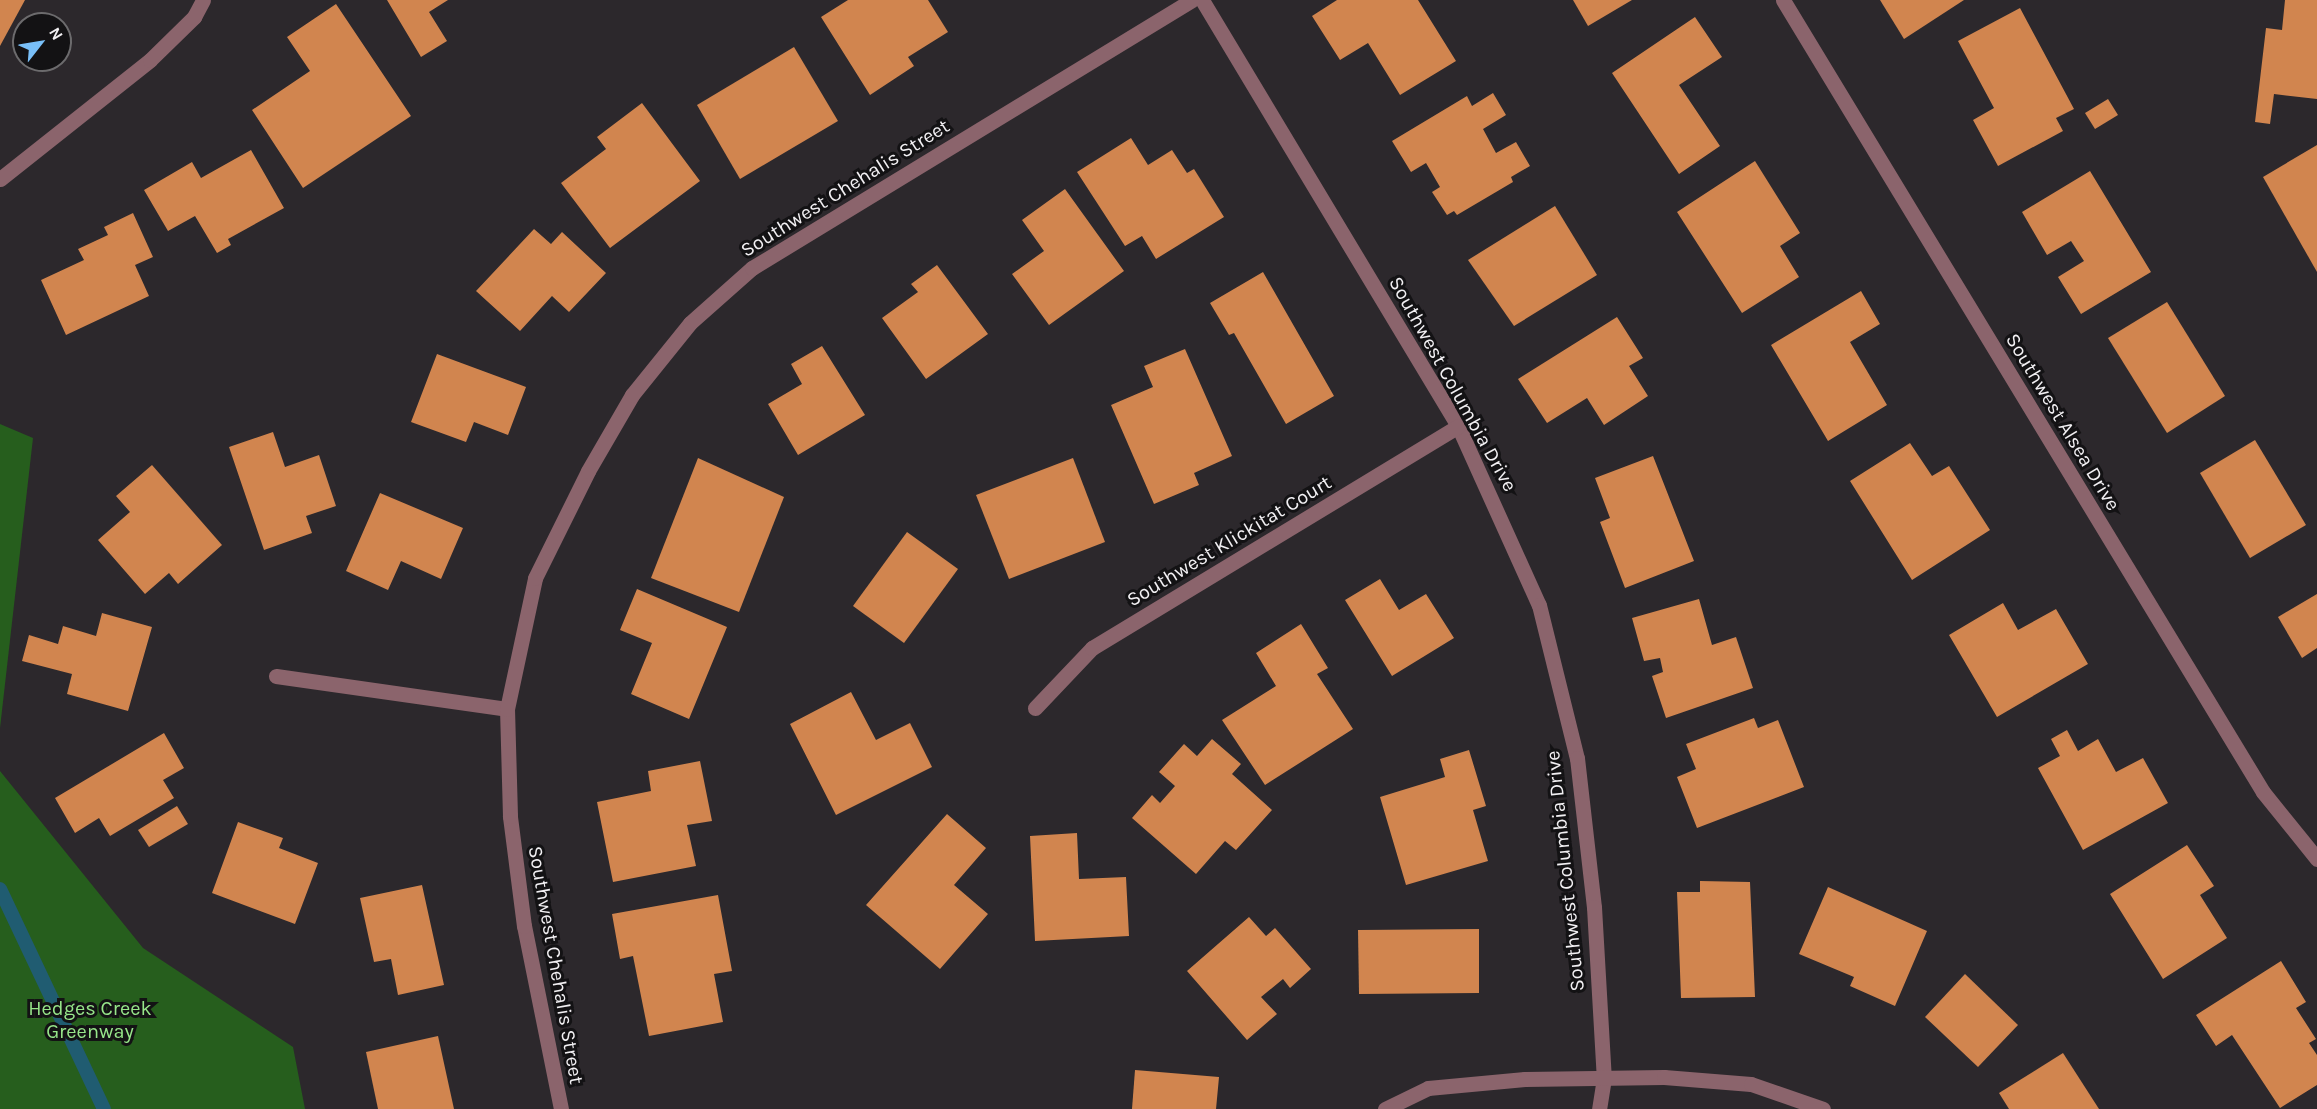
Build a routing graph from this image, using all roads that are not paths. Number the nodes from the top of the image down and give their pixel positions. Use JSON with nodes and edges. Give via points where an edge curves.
{"nodes":[{"id":1,"x":203,"y":0,"type":"edge"},
{"id":2,"x":1192,"y":0,"type":"edge"},
{"id":3,"x":1202,"y":0,"type":"edge"},
{"id":4,"x":1783,"y":0,"type":"edge"},
{"id":5,"x":0,"y":179,"type":"edge"},
{"id":6,"x":1458,"y":426,"type":"junction"},
{"id":7,"x":276,"y":676,"type":"dead end"},
{"id":8,"x":1035,"y":708,"type":"dead end"},
{"id":9,"x":507,"y":709,"type":"junction"},
{"id":10,"x":2317,"y":859,"type":"edge"},
{"id":11,"x":1604,"y":1078,"type":"junction"},
{"id":12,"x":561,"y":1109,"type":"edge"},
{"id":13,"x":1385,"y":1109,"type":"edge"},
{"id":14,"x":1599,"y":1109,"type":"edge"},
{"id":15,"x":1823,"y":1109,"type":"edge"}],
"edges":[{"from":1,"to":5,"type":"street","via":[[194,17],[150,60]]},
{"from":2,"to":9,"type":"street","name":"Southwest Chehalis Street","via":[[752,268],[690,323],[632,395],[535,578]]},
{"from":3,"to":6,"type":"street","name":"Southwest Columbia Drive"},
{"from":4,"to":10,"type":"street","name":"Southwest Alsea Drive","via":[[2263,792]]},
{"from":6,"to":8,"type":"street","name":"Southwest Klickitat Court","via":[[1092,648]]},
{"from":6,"to":11,"type":"street","name":"Southwest Columbia Drive","via":[[1539,604],[1577,758]]},
{"from":7,"to":9,"type":"street"},
{"from":9,"to":12,"type":"street","name":"Southwest Chehalis Street","via":[[510,816],[524,926]]},
{"from":11,"to":13,"type":"street","via":[[1428,1088]]},
{"from":11,"to":14,"type":"street","name":"Southwest Columbia Drive"},
{"from":11,"to":15,"type":"street","via":[[1750,1084]]}]}
